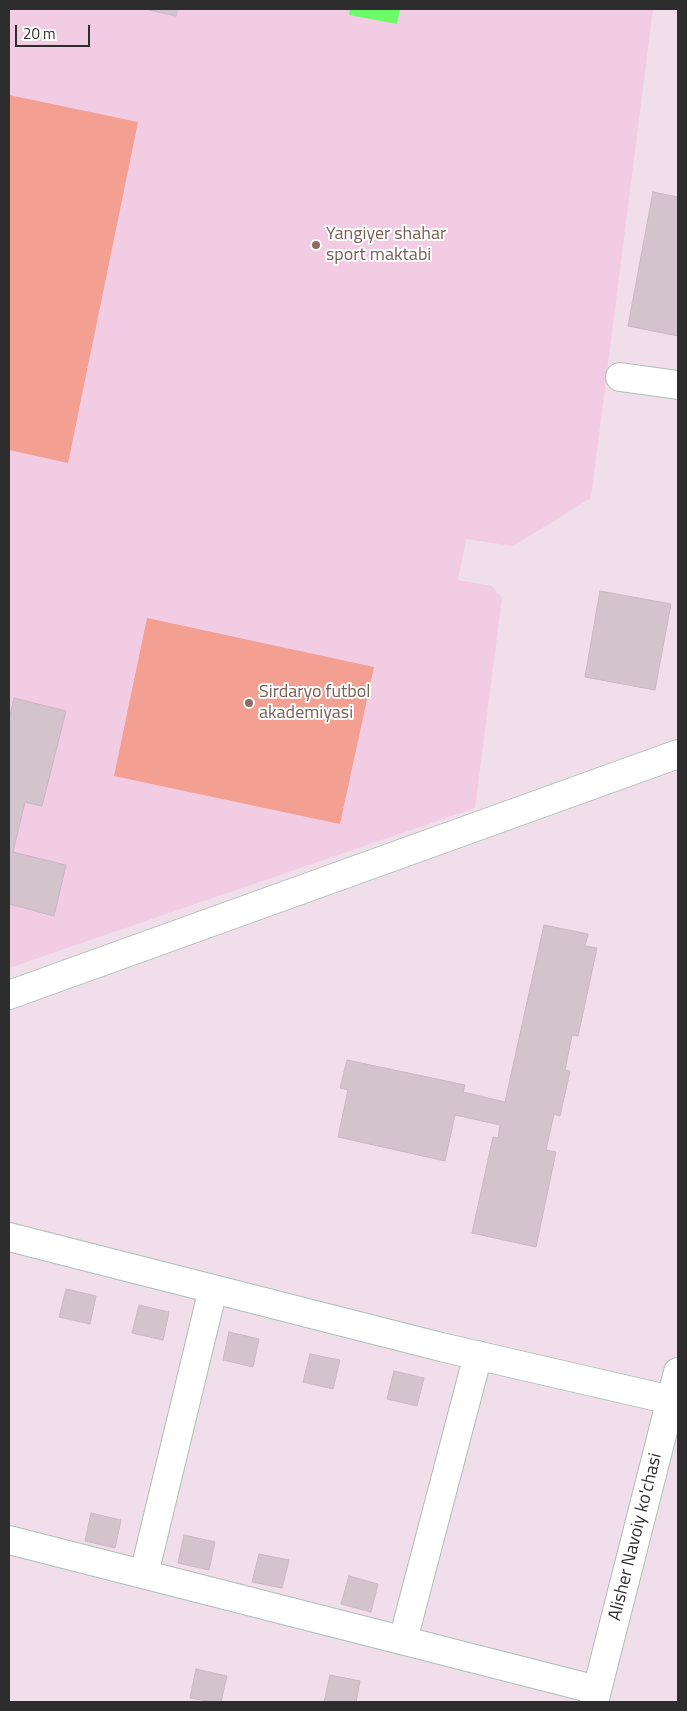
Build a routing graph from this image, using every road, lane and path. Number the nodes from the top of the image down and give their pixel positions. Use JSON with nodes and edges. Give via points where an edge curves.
{"nodes":[{"id":1,"x":620,"y":377,"type":"dead end"},
{"id":2,"x":678,"y":385,"type":"edge"},
{"id":3,"x":678,"y":754,"type":"edge"},
{"id":4,"x":11,"y":1002,"type":"edge"},
{"id":5,"x":9,"y":1237,"type":"edge"},
{"id":6,"x":213,"y":1289,"type":"junction"},
{"id":7,"x":478,"y":1355,"type":"junction"},
{"id":8,"x":678,"y":1372,"type":"edge"},
{"id":9,"x":671,"y":1400,"type":"junction"},
{"id":10,"x":9,"y":1540,"type":"edge"},
{"id":11,"x":144,"y":1574,"type":"junction"},
{"id":12,"x":403,"y":1640,"type":"junction"},
{"id":13,"x":595,"y":1696,"type":"edge"}],
"edges":[{"from":1,"to":2,"type":"street"},
{"from":3,"to":4,"type":"street"},
{"from":5,"to":6,"type":"street"},
{"from":6,"to":7,"type":"street"},
{"from":6,"to":11,"type":"street"},
{"from":7,"to":9,"type":"street"},
{"from":7,"to":12,"type":"street"},
{"from":8,"to":9,"type":"street","name":"Alisher Navoiy ko'chasi"},
{"from":9,"to":13,"type":"street","name":"Alisher Navoiy ko'chasi"},
{"from":10,"to":11,"type":"street"},
{"from":11,"to":12,"type":"street"},
{"from":12,"to":13,"type":"street"}]}
